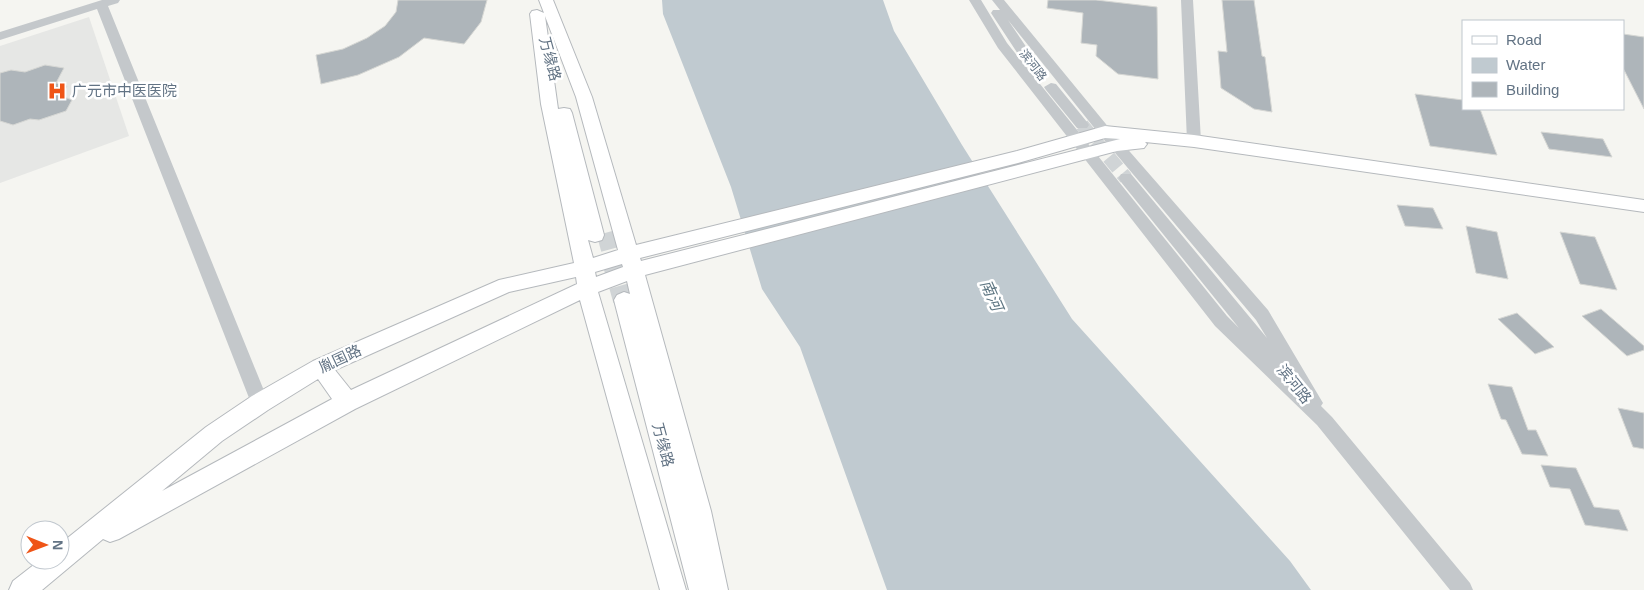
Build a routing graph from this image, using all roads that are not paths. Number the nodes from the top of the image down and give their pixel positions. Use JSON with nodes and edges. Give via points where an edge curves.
{"nodes":[{"id":1,"x":975,"y":0,"type":"edge"},
{"id":2,"x":989,"y":0,"type":"edge"},
{"id":3,"x":998,"y":0,"type":"edge"},
{"id":4,"x":1187,"y":0,"type":"edge"},
{"id":5,"x":108,"y":2,"type":"edge"},
{"id":6,"x":541,"y":4,"type":"edge"},
{"id":7,"x":0,"y":36,"type":"edge"},
{"id":8,"x":1080,"y":132,"type":"junction"},
{"id":9,"x":1105,"y":132,"type":"junction"},
{"id":10,"x":1194,"y":141,"type":"junction"},
{"id":11,"x":1117,"y":145,"type":"junction"},
{"id":12,"x":1088,"y":153,"type":"junction"},
{"id":13,"x":1022,"y":164,"type":"junction"},
{"id":14,"x":1126,"y":178,"type":"tunnel mouth"},
{"id":15,"x":1644,"y":206,"type":"edge"},
{"id":16,"x":600,"y":234,"type":"tunnel mouth"},
{"id":17,"x":631,"y":263,"type":"junction"},
{"id":18,"x":586,"y":278,"type":"junction"},
{"id":19,"x":321,"y":367,"type":"junction"},
{"id":20,"x":347,"y":402,"type":"junction"},
{"id":21,"x":260,"y":403,"type":"junction"},
{"id":22,"x":1326,"y":422,"type":"junction"},
{"id":23,"x":71,"y":552,"type":"junction"},
{"id":24,"x":22,"y":590,"type":"edge"},
{"id":25,"x":673,"y":590,"type":"edge"},
{"id":26,"x":690,"y":590,"type":"edge"},
{"id":27,"x":702,"y":590,"type":"edge"},
{"id":28,"x":714,"y":590,"type":"edge"},
{"id":29,"x":1463,"y":590,"type":"edge"}],
"edges":[{"from":1,"to":8,"type":"street","via":[[1002,45]]},
{"from":2,"to":8,"type":"street","name":"滨河路","via":[[1023,54]]},
{"from":3,"to":9,"type":"street"},
{"from":4,"to":10,"type":"street"},
{"from":5,"to":7,"type":"street"},
{"from":5,"to":21,"type":"street"},
{"from":6,"to":16,"type":"main road","name":"万缘路","via":[[577,160]]},
{"from":6,"to":17,"type":"main road","via":[[584,97]]},
{"from":6,"to":18,"type":"main road","via":[[549,104]]},
{"from":8,"to":9,"type":"main road"},
{"from":8,"to":12,"type":"street"},
{"from":8,"to":13,"type":"main road"},
{"from":9,"to":10,"type":"main road"},
{"from":9,"to":11,"type":"street"},
{"from":10,"to":11,"type":"main road"},
{"from":10,"to":15,"type":"main road"},
{"from":11,"to":12,"type":"main road"},
{"from":11,"to":22,"type":"street","via":[[1262,316]]},
{"from":12,"to":13,"type":"main road"},
{"from":12,"to":22,"type":"street","via":[[1221,321]]},
{"from":13,"to":17,"type":"main road","name":"胤国路"},
{"from":14,"to":22,"type":"street","name":"滨河路"},
{"from":17,"to":18,"type":"main road","name":"胤国路"},
{"from":17,"to":28,"type":"main road","via":[[700,511]]},
{"from":18,"to":19,"type":"main road","name":"胤国路","via":[[506,285]]},
{"from":18,"to":20,"type":"main road","name":"胤国路"},
{"from":18,"to":25,"type":"main road"},
{"from":19,"to":20,"type":"main road"},
{"from":19,"to":21,"type":"main road","name":"胤国路"},
{"from":20,"to":23,"type":"main road","name":"胤国路"},
{"from":21,"to":23,"type":"main road","name":"胤国路","via":[[214,434]]},
{"from":22,"to":29,"type":"street","name":"滨河路"},
{"from":23,"to":24,"type":"main road","name":"胤国路"},
{"from":26,"to":27,"type":"main road","name":"万缘路","via":[[618,301]]}]}
